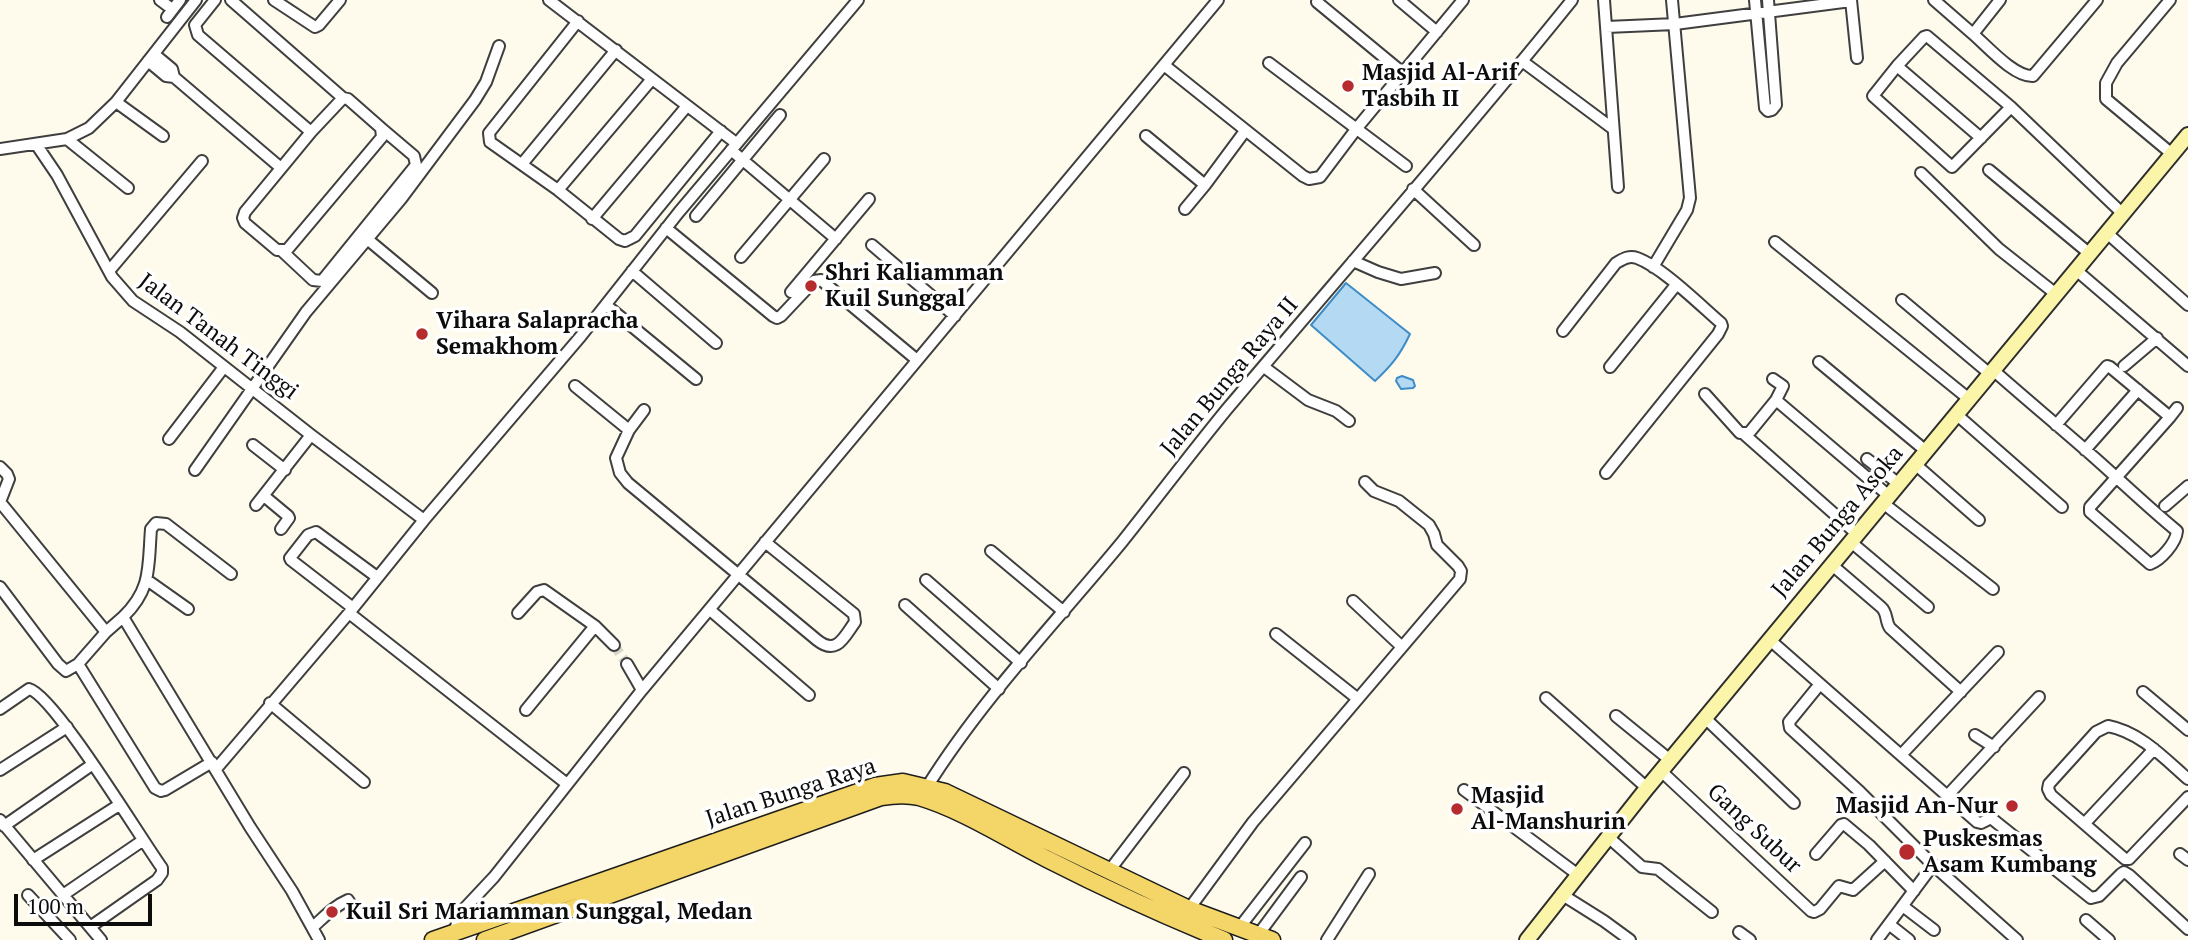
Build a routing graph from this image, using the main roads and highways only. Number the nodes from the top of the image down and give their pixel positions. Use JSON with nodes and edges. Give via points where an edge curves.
{"nodes":[{"id":1,"x":672,"y":864,"type":"junction"},
{"id":2,"x":1098,"y":872,"type":"junction"},
{"id":3,"x":508,"y":929,"type":"edge"},
{"id":4,"x":453,"y":937,"type":"edge"},
{"id":5,"x":1265,"y":937,"type":"edge"},
{"id":6,"x":433,"y":940,"type":"edge"},
{"id":7,"x":485,"y":940,"type":"edge"},
{"id":8,"x":1224,"y":940,"type":"edge"}],
"edges":[{"from":1,"to":2,"type":"main road","name":"Jalan Bunga Raya","via":[[881,797],[903,795]]},
{"from":1,"to":2,"type":"main road","name":"Jalan Bunga Raya","via":[[875,786],[903,782],[945,792]]},
{"from":1,"to":3,"type":"main road","name":"Jalan Bunga Raya"},
{"from":2,"to":5,"type":"main road","name":"Jalan Bunga Raya"},
{"from":2,"to":8,"type":"main road","name":"Jalan Bunga Raya","via":[[1182,923]]},
{"from":3,"to":4,"type":"main road","name":"Jalan Bunga Raya"},
{"from":3,"to":7,"type":"main road","name":"Jalan Bunga Raya"},
{"from":4,"to":6,"type":"main road","name":"Jalan Bunga Raya"}]}
